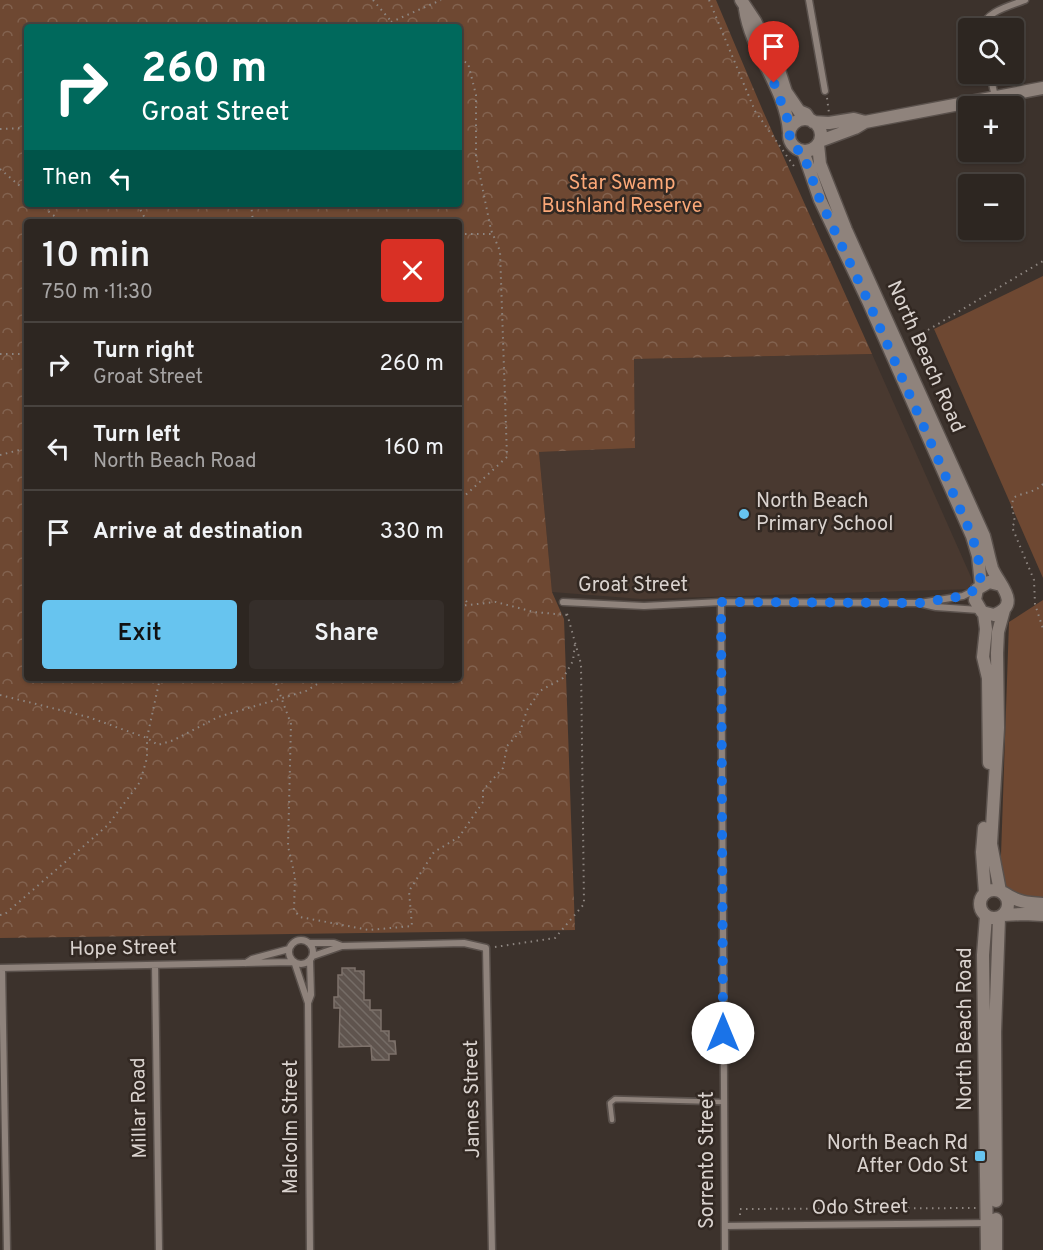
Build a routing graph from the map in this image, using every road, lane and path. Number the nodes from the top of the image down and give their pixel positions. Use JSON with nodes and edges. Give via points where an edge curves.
{"nodes":[{"id":1,"x":373,"y":0,"type":"edge"},
{"id":2,"x":441,"y":0,"type":"edge"},
{"id":3,"x":709,"y":0,"type":"edge"},
{"id":4,"x":809,"y":0,"type":"edge"},
{"id":5,"x":1025,"y":0,"type":"edge"},
{"id":6,"x":743,"y":4,"type":"edge"},
{"id":7,"x":987,"y":18,"type":"edge"},
{"id":8,"x":392,"y":22,"type":"junction"},
{"id":9,"x":387,"y":24,"type":"edge"},
{"id":10,"x":462,"y":61,"type":"edge"},
{"id":11,"x":1043,"y":88,"type":"edge"},
{"id":12,"x":825,"y":92,"type":"dead end"},
{"id":13,"x":1000,"y":96,"type":"edge"},
{"id":14,"x":958,"y":104,"type":"edge"},
{"id":15,"x":811,"y":121,"type":"junction"},
{"id":16,"x":865,"y":122,"type":"junction"},
{"id":17,"x":24,"y":128,"type":"edge"},
{"id":18,"x":0,"y":129,"type":"edge"},
{"id":19,"x":789,"y":132,"type":"junction"},
{"id":20,"x":819,"y":143,"type":"junction"},
{"id":21,"x":802,"y":151,"type":"junction"},
{"id":22,"x":0,"y":169,"type":"edge"},
{"id":23,"x":797,"y":170,"type":"dead end"},
{"id":24,"x":24,"y":189,"type":"edge"},
{"id":25,"x":43,"y":207,"type":"edge"},
{"id":26,"x":58,"y":219,"type":"edge"},
{"id":27,"x":462,"y":234,"type":"edge"},
{"id":28,"x":493,"y":234,"type":"junction"},
{"id":29,"x":1043,"y":261,"type":"edge"},
{"id":30,"x":928,"y":330,"type":"dead end"},
{"id":31,"x":0,"y":354,"type":"edge"},
{"id":32,"x":24,"y":354,"type":"edge"},
{"id":33,"x":24,"y":449,"type":"edge"},
{"id":34,"x":0,"y":455,"type":"edge"},
{"id":35,"x":1043,"y":484,"type":"edge"},
{"id":36,"x":462,"y":498,"type":"edge"},
{"id":37,"x":1001,"y":585,"type":"junction"},
{"id":38,"x":979,"y":587,"type":"junction"},
{"id":39,"x":462,"y":595,"type":"edge"},
{"id":40,"x":563,"y":602,"type":"joint"},
{"id":41,"x":721,"y":602,"type":"junction"},
{"id":42,"x":920,"y":603,"type":"junction"},
{"id":43,"x":469,"y":605,"type":"junction"},
{"id":44,"x":462,"y":606,"type":"edge"},
{"id":45,"x":1004,"y":610,"type":"junction"},
{"id":46,"x":982,"y":612,"type":"junction"},
{"id":47,"x":567,"y":615,"type":"junction"},
{"id":48,"x":1043,"y":629,"type":"edge"},
{"id":49,"x":575,"y":643,"type":"junction"},
{"id":50,"x":159,"y":681,"type":"edge"},
{"id":51,"x":275,"y":681,"type":"edge"},
{"id":52,"x":322,"y":681,"type":"edge"},
{"id":53,"x":0,"y":695,"type":"edge"},
{"id":54,"x":283,"y":699,"type":"junction"},
{"id":55,"x":147,"y":738,"type":"junction"},
{"id":56,"x":1001,"y":892,"type":"junction"},
{"id":57,"x":985,"y":893,"type":"junction"},
{"id":58,"x":1043,"y":904,"type":"edge"},
{"id":59,"x":0,"y":915,"type":"edge"},
{"id":60,"x":1043,"y":915,"type":"edge"},
{"id":61,"x":996,"y":916,"type":"junction"},
{"id":62,"x":309,"y":944,"type":"junction"},
{"id":63,"x":342,"y":946,"type":"junction"},
{"id":64,"x":486,"y":948,"type":"junction"},
{"id":65,"x":289,"y":949,"type":"junction"},
{"id":66,"x":311,"y":958,"type":"junction"},
{"id":67,"x":246,"y":963,"type":"junction"},
{"id":68,"x":294,"y":963,"type":"junction"},
{"id":69,"x":155,"y":965,"type":"junction"},
{"id":70,"x":1,"y":968,"type":"edge"},
{"id":71,"x":308,"y":1003,"type":"junction"},
{"id":72,"x":724,"y":1102,"type":"junction"},
{"id":73,"x":612,"y":1120,"type":"dead end"},
{"id":74,"x":977,"y":1208,"type":"dead end"},
{"id":75,"x":740,"y":1215,"type":"dead end"},
{"id":76,"x":992,"y":1223,"type":"junction"},
{"id":77,"x":724,"y":1226,"type":"junction"},
{"id":78,"x":7,"y":1250,"type":"edge"},
{"id":79,"x":159,"y":1250,"type":"edge"},
{"id":80,"x":310,"y":1250,"type":"edge"},
{"id":81,"x":492,"y":1250,"type":"edge"},
{"id":82,"x":725,"y":1250,"type":"edge"},
{"id":83,"x":987,"y":1250,"type":"edge"},
{"id":84,"x":996,"y":1250,"type":"edge"}],
"edges":[{"from":1,"to":8,"type":"path"},
{"from":2,"to":8,"type":"path"},
{"from":3,"to":23,"type":"path","via":[[755,111]]},
{"from":4,"to":12,"type":"street"},
{"from":5,"to":7,"type":"street"},
{"from":6,"to":15,"type":"main road","name":"North Beach Road","via":[[777,64],[786,92]]},
{"from":6,"to":19,"type":"main road","name":"North Beach Road","via":[[747,27],[774,83]]},
{"from":8,"to":9,"type":"path"},
{"from":10,"to":28,"type":"path","via":[[468,63],[476,95],[476,156]]},
{"from":11,"to":13,"type":"main road"},
{"from":14,"to":16,"type":"main road"},
{"from":15,"to":16,"type":"main road"},
{"from":15,"to":19,"type":"main road","via":[[799,120]]},
{"from":15,"to":20,"type":"main road","name":"North Beach Road","via":[[820,130]]},
{"from":16,"to":20,"type":"main road"},
{"from":17,"to":18,"type":"path"},
{"from":19,"to":21,"type":"main road","name":"North Beach Road","via":[[790,142]]},
{"from":20,"to":21,"type":"main road"},
{"from":20,"to":37,"type":"main road","name":"North Beach Road","via":[[820,164],[846,230],[984,536],[991,566]]},
{"from":21,"to":38,"type":"main road","name":"North Beach Road","via":[[820,200],[972,536],[978,556]]},
{"from":22,"to":24,"type":"path"},
{"from":25,"to":26,"type":"path"},
{"from":27,"to":28,"type":"path"},
{"from":28,"to":36,"type":"path","via":[[500,251],[507,458]]},
{"from":29,"to":30,"type":"path"},
{"from":31,"to":32,"type":"path"},
{"from":33,"to":34,"type":"path"},
{"from":35,"to":48,"type":"path","via":[[1013,498],[1012,507],[1016,522],[1012,527],[1034,580],[1035,604]]},
{"from":37,"to":38,"type":"main road","via":[[989,582]]},
{"from":37,"to":45,"type":"main road","name":"North Beach Road","via":[[1008,597]]},
{"from":38,"to":42,"type":"street","name":"Groat Street","via":[[963,596]]},
{"from":38,"to":46,"type":"main road","name":"North Beach Road","via":[[975,600]]},
{"from":39,"to":43,"type":"path"},
{"from":40,"to":41,"type":"street","name":"Groat Street","via":[[644,606]]},
{"from":40,"to":47,"type":"path"},
{"from":41,"to":42,"type":"street","name":"Groat Street"},
{"from":41,"to":72,"type":"street","name":"Sorrento Street"},
{"from":42,"to":46,"type":"street","name":"Groat Street"},
{"from":43,"to":44,"type":"path"},
{"from":43,"to":47,"type":"path","via":[[496,602]]},
{"from":45,"to":46,"type":"main road","via":[[994,615]]},
{"from":45,"to":56,"type":"main road","name":"North Beach Road","via":[[998,632],[998,728],[991,844]]},
{"from":46,"to":57,"type":"main road","name":"North Beach Road","via":[[986,629],[983,657],[988,678],[989,769],[982,852]]},
{"from":47,"to":49,"type":"path"},
{"from":49,"to":54,"type":"path","via":[[573,661],[563,678],[540,691],[527,710],[520,732],[507,746],[503,768],[483,790],[483,802],[459,837],[435,852],[409,891],[412,926],[369,930],[300,917],[294,910],[295,877],[288,846],[291,724]]},
{"from":49,"to":64,"type":"path","via":[[581,664],[584,904],[555,938]]},
{"from":50,"to":55,"type":"path"},
{"from":51,"to":54,"type":"path"},
{"from":52,"to":54,"type":"path"},
{"from":53,"to":55,"type":"path","via":[[88,717]]},
{"from":54,"to":55,"type":"path","via":[[218,717],[158,745]]},
{"from":55,"to":59,"type":"path","via":[[147,758],[140,782],[108,825]]},
{"from":56,"to":57,"type":"main road"},
{"from":56,"to":58,"type":"main road","via":[[1026,904]]},
{"from":56,"to":61,"type":"main road","via":[[1009,904]]},
{"from":57,"to":61,"type":"main road","via":[[980,904]]},
{"from":60,"to":61,"type":"main road"},
{"from":61,"to":76,"type":"main road","name":"North Beach Road"},
{"from":62,"to":63,"type":"street"},
{"from":62,"to":65,"type":"street","via":[[297,940]]},
{"from":62,"to":66,"type":"street","via":[[313,949]]},
{"from":63,"to":64,"type":"street","via":[[464,943]]},
{"from":63,"to":66,"type":"street"},
{"from":64,"to":81,"type":"street","name":"James Street"},
{"from":65,"to":67,"type":"street","name":"Hope Street"},
{"from":65,"to":68,"type":"street"},
{"from":66,"to":68,"type":"street","via":[[301,965]]},
{"from":66,"to":71,"type":"street","name":"Malcolm Street"},
{"from":67,"to":68,"type":"street","name":"Hope Street"},
{"from":67,"to":69,"type":"street","name":"Hope Street"},
{"from":68,"to":71,"type":"street","name":"Malcolm Street"},
{"from":69,"to":70,"type":"street","name":"Hope Street"},
{"from":69,"to":79,"type":"street","name":"Millar Road"},
{"from":70,"to":78,"type":"street"},
{"from":71,"to":80,"type":"street","name":"Malcolm Street"},
{"from":72,"to":73,"type":"lane","via":[[615,1100],[610,1103]]},
{"from":72,"to":77,"type":"street","name":"Sorrento Street"},
{"from":74,"to":75,"type":"path","via":[[740,1209]]},
{"from":76,"to":77,"type":"street","name":"Odo Street"},
{"from":76,"to":83,"type":"main road","name":"North Beach Road"},
{"from":76,"to":84,"type":"main road","name":"North Beach Road"},
{"from":77,"to":82,"type":"street","name":"Sorrento Street"}]}
